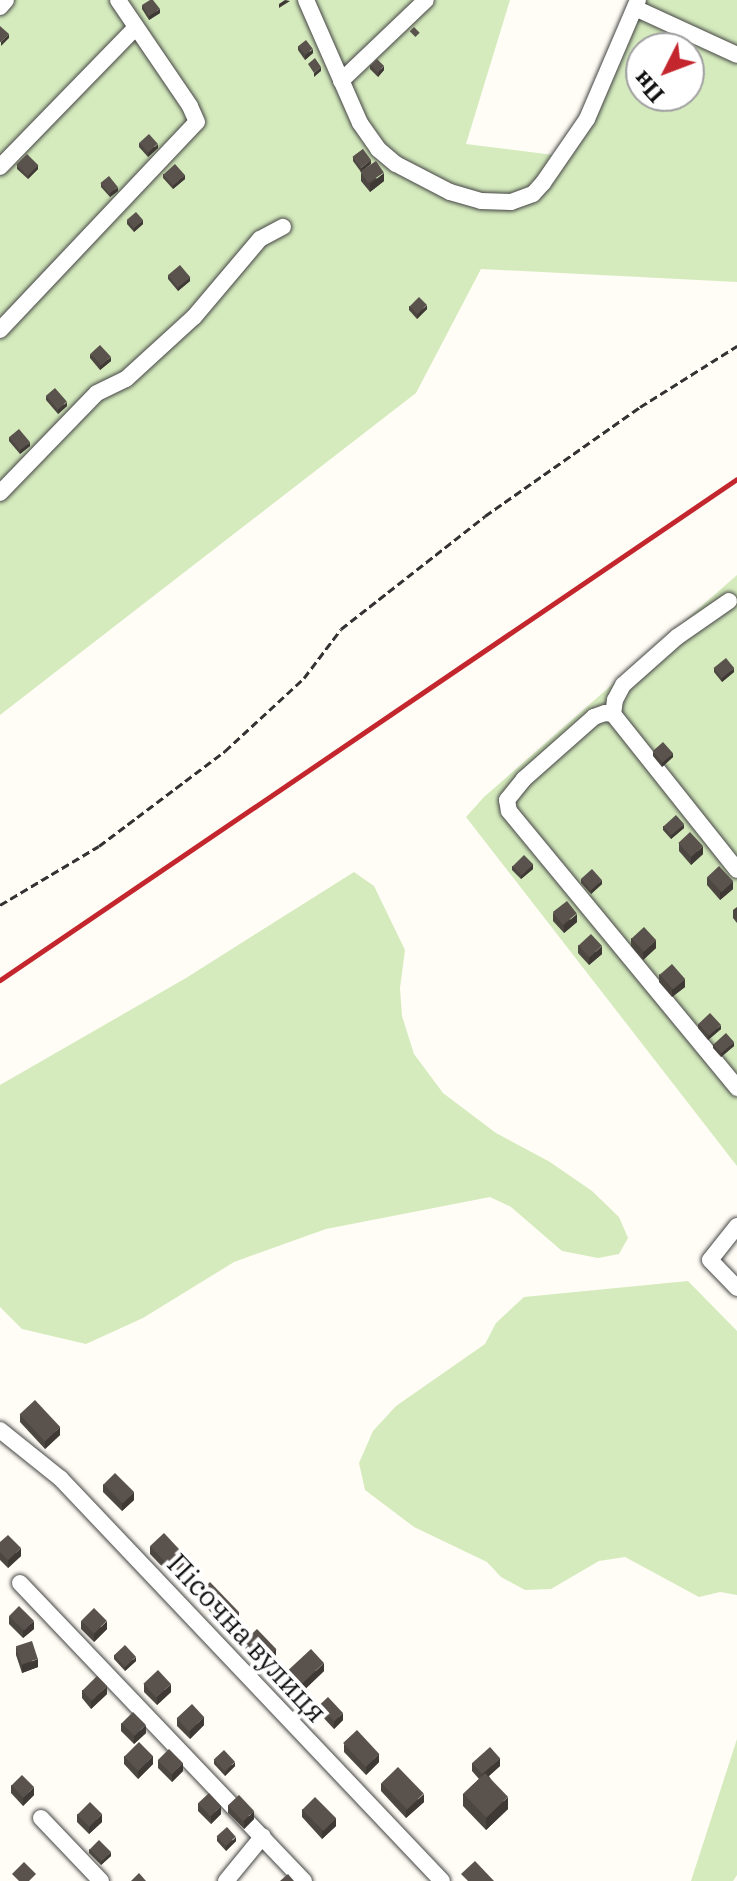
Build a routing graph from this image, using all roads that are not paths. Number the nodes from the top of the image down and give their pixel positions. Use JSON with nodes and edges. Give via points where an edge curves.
{"nodes":[{"id":1,"x":6,"y":0,"type":"edge"},
{"id":2,"x":118,"y":0,"type":"edge"},
{"id":3,"x":306,"y":0,"type":"edge"},
{"id":4,"x":426,"y":0,"type":"edge"},
{"id":5,"x":637,"y":4,"type":"edge"},
{"id":6,"x":0,"y":7,"type":"edge"},
{"id":7,"x":136,"y":27,"type":"junction"},
{"id":8,"x":737,"y":55,"type":"edge"},
{"id":9,"x":341,"y":81,"type":"junction"},
{"id":10,"x":0,"y":167,"type":"edge"},
{"id":11,"x":283,"y":227,"type":"dead end"},
{"id":12,"x":0,"y":330,"type":"edge"},
{"id":13,"x":0,"y":493,"type":"edge"},
{"id":14,"x":733,"y":597,"type":"edge"},
{"id":15,"x":737,"y":617,"type":"edge"},
{"id":16,"x":613,"y":714,"type":"junction"},
{"id":17,"x":737,"y":870,"type":"edge"},
{"id":18,"x":737,"y":1088,"type":"edge"},
{"id":19,"x":737,"y":1226,"type":"edge"},
{"id":20,"x":737,"y":1288,"type":"edge"},
{"id":21,"x":4,"y":1434,"type":"edge"},
{"id":22,"x":20,"y":1583,"type":"dead end"},
{"id":23,"x":41,"y":1818,"type":"dead end"},
{"id":24,"x":263,"y":1836,"type":"junction"},
{"id":25,"x":101,"y":1881,"type":"edge"},
{"id":26,"x":226,"y":1881,"type":"edge"},
{"id":27,"x":304,"y":1881,"type":"edge"},
{"id":28,"x":442,"y":1881,"type":"edge"}],
"edges":[{"from":1,"to":6,"type":"street"},
{"from":2,"to":7,"type":"street"},
{"from":3,"to":9,"type":"street"},
{"from":4,"to":9,"type":"street"},
{"from":5,"to":8,"type":"street"},
{"from":5,"to":9,"type":"street","via":[[587,119],[543,183],[525,199],[481,201],[450,192],[396,164],[360,123]]},
{"from":7,"to":10,"type":"street"},
{"from":7,"to":12,"type":"street","via":[[197,122]]},
{"from":11,"to":13,"type":"street","via":[[260,239],[194,317],[126,379],[97,393]]},
{"from":14,"to":15,"type":"street"},
{"from":14,"to":16,"type":"street","via":[[623,685]]},
{"from":16,"to":17,"type":"street"},
{"from":16,"to":18,"type":"street","via":[[594,717],[524,779],[507,800],[509,811]]},
{"from":19,"to":20,"type":"street","via":[[710,1260]]},
{"from":21,"to":28,"type":"street","name":"Пісочна вулиця","via":[[60,1478]]},
{"from":22,"to":24,"type":"street"},
{"from":23,"to":25,"type":"street"},
{"from":24,"to":26,"type":"street"},
{"from":24,"to":27,"type":"street"}]}
